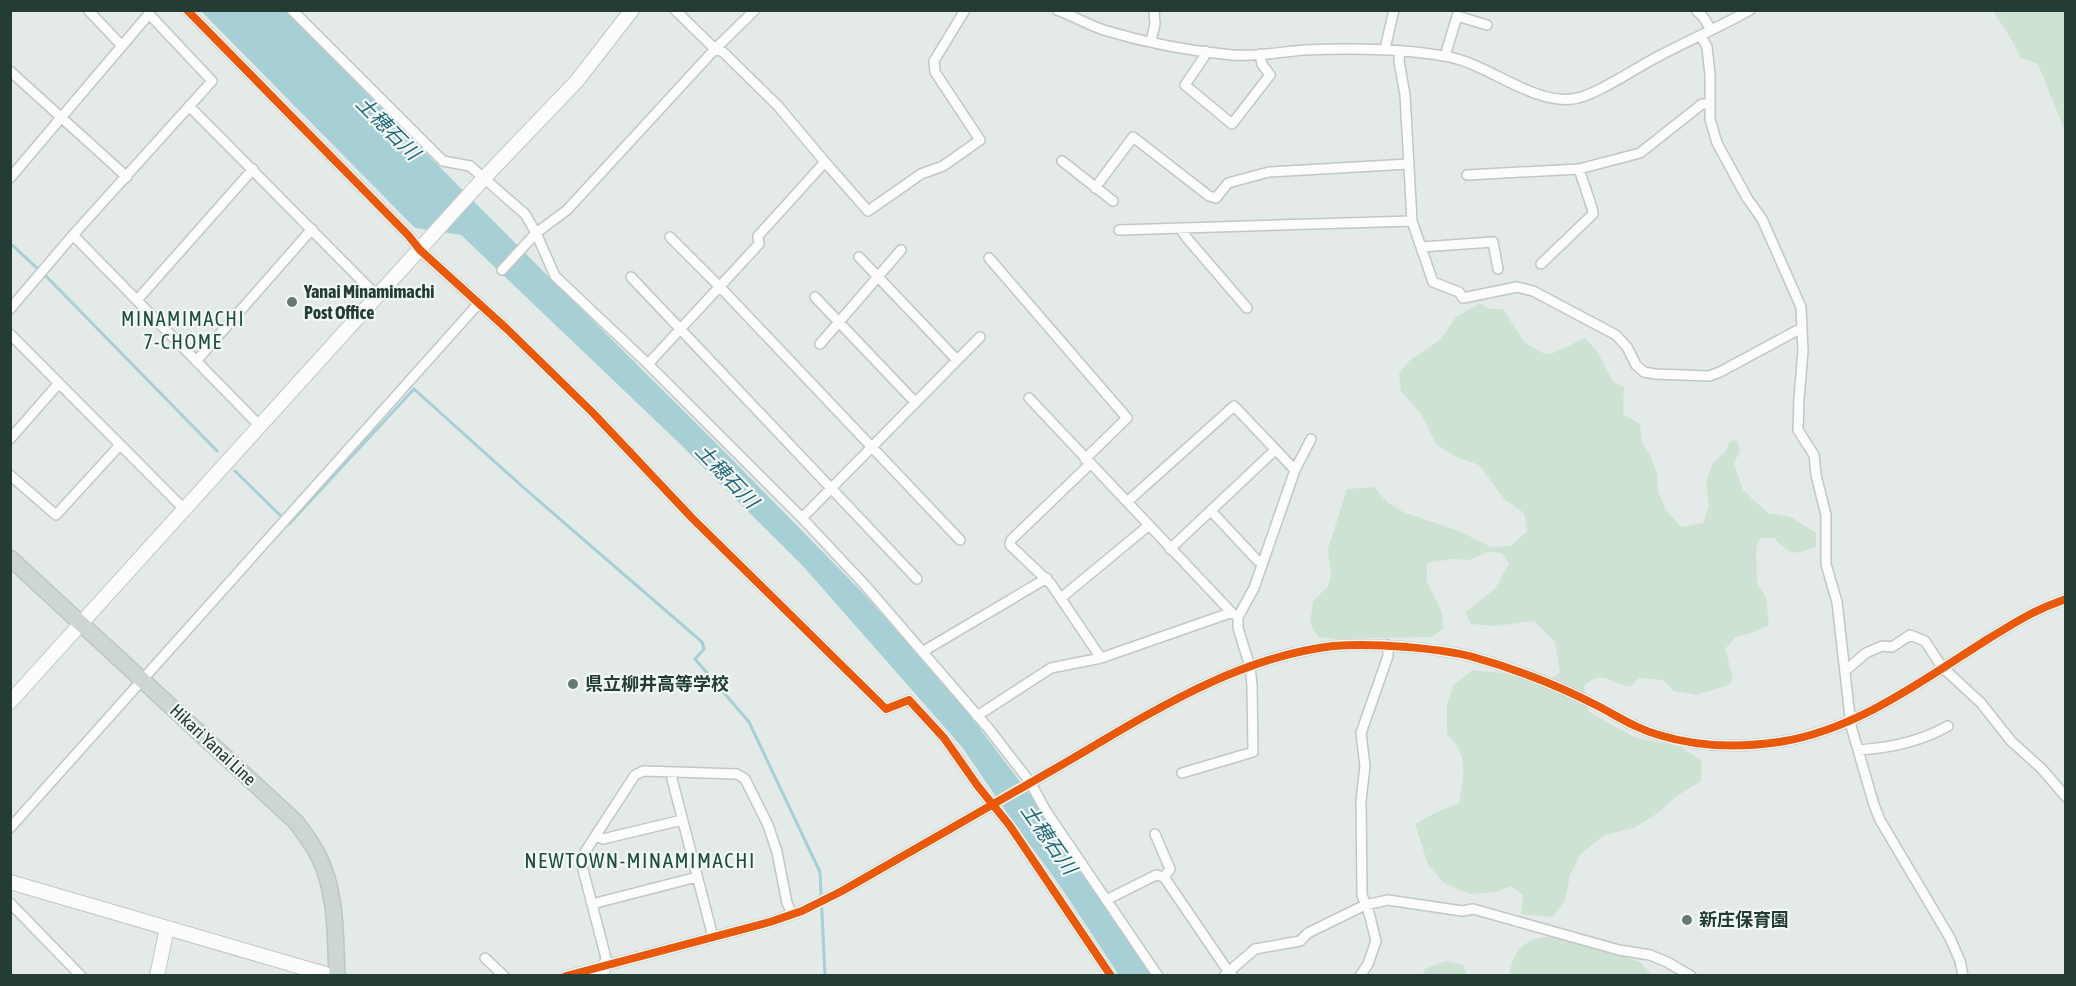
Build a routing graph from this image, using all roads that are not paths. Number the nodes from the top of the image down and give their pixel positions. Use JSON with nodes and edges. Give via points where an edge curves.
{"nodes":[{"id":1,"x":88,"y":10,"type":"edge"},
{"id":2,"x":187,"y":10,"type":"edge"},
{"id":3,"x":292,"y":10,"type":"edge"},
{"id":4,"x":632,"y":10,"type":"edge"},
{"id":5,"x":675,"y":10,"type":"edge"},
{"id":6,"x":755,"y":10,"type":"edge"},
{"id":7,"x":965,"y":10,"type":"edge"},
{"id":8,"x":1057,"y":10,"type":"edge"},
{"id":9,"x":1154,"y":10,"type":"edge"},
{"id":10,"x":1394,"y":10,"type":"edge"},
{"id":11,"x":1696,"y":10,"type":"edge"},
{"id":12,"x":1750,"y":10,"type":"edge"},
{"id":13,"x":1487,"y":25,"type":"dead end"},
{"id":14,"x":1711,"y":30,"type":"junction"},
{"id":15,"x":1701,"y":36,"type":"junction"},
{"id":16,"x":1151,"y":41,"type":"junction"},
{"id":17,"x":122,"y":46,"type":"junction"},
{"id":18,"x":715,"y":49,"type":"junction"},
{"id":19,"x":1386,"y":50,"type":"junction"},
{"id":20,"x":1205,"y":51,"type":"junction"},
{"id":21,"x":1400,"y":51,"type":"junction"},
{"id":22,"x":1260,"y":54,"type":"junction"},
{"id":23,"x":1445,"y":56,"type":"junction"},
{"id":24,"x":10,"y":71,"type":"edge"},
{"id":25,"x":1709,"y":104,"type":"junction"},
{"id":26,"x":189,"y":106,"type":"junction"},
{"id":27,"x":60,"y":117,"type":"junction"},
{"id":28,"x":1062,"y":161,"type":"dead end"},
{"id":29,"x":825,"y":162,"type":"junction"},
{"id":30,"x":1408,"y":164,"type":"junction"},
{"id":31,"x":253,"y":169,"type":"junction"},
{"id":32,"x":1579,"y":169,"type":"junction"},
{"id":33,"x":1467,"y":175,"type":"dead end"},
{"id":34,"x":127,"y":177,"type":"junction"},
{"id":35,"x":10,"y":178,"type":"edge"},
{"id":36,"x":484,"y":178,"type":"junction"},
{"id":37,"x":1095,"y":188,"type":"junction"},
{"id":38,"x":1113,"y":201,"type":"dead end"},
{"id":39,"x":1412,"y":221,"type":"junction"},
{"id":40,"x":312,"y":229,"type":"junction"},
{"id":41,"x":1181,"y":229,"type":"junction"},
{"id":42,"x":1119,"y":230,"type":"dead end"},
{"id":43,"x":536,"y":233,"type":"junction"},
{"id":44,"x":73,"y":235,"type":"junction"},
{"id":45,"x":670,"y":237,"type":"dead end"},
{"id":46,"x":1421,"y":247,"type":"junction"},
{"id":47,"x":420,"y":250,"type":"junction"},
{"id":48,"x":901,"y":250,"type":"dead end"},
{"id":49,"x":859,"y":257,"type":"dead end"},
{"id":50,"x":989,"y":258,"type":"dead end"},
{"id":51,"x":1541,"y":264,"type":"dead end"},
{"id":52,"x":1498,"y":269,"type":"dead end"},
{"id":53,"x":502,"y":270,"type":"dead end"},
{"id":54,"x":878,"y":276,"type":"junction"},
{"id":55,"x":631,"y":277,"type":"dead end"},
{"id":56,"x":720,"y":287,"type":"junction"},
{"id":57,"x":377,"y":296,"type":"junction"},
{"id":58,"x":815,"y":297,"type":"dead end"},
{"id":59,"x":138,"y":299,"type":"junction"},
{"id":60,"x":479,"y":303,"type":"junction"},
{"id":61,"x":1247,"y":308,"type":"dead end"},
{"id":62,"x":10,"y":309,"type":"edge"},
{"id":63,"x":839,"y":322,"type":"junction"},
{"id":64,"x":681,"y":329,"type":"junction"},
{"id":65,"x":1802,"y":329,"type":"junction"},
{"id":66,"x":10,"y":334,"type":"edge"},
{"id":67,"x":980,"y":337,"type":"dead end"},
{"id":68,"x":820,"y":344,"type":"dead end"},
{"id":69,"x":197,"y":360,"type":"junction"},
{"id":70,"x":957,"y":360,"type":"junction"},
{"id":71,"x":648,"y":364,"type":"junction"},
{"id":72,"x":59,"y":383,"type":"junction"},
{"id":73,"x":1029,"y":398,"type":"dead end"},
{"id":74,"x":915,"y":402,"type":"junction"},
{"id":75,"x":260,"y":425,"type":"junction"},
{"id":76,"x":10,"y":439,"type":"edge"},
{"id":77,"x":1311,"y":439,"type":"dead end"},
{"id":78,"x":120,"y":446,"type":"junction"},
{"id":79,"x":870,"y":447,"type":"junction"},
{"id":80,"x":1275,"y":450,"type":"junction"},
{"id":81,"x":1088,"y":461,"type":"junction"},
{"id":82,"x":1295,"y":470,"type":"junction"},
{"id":83,"x":10,"y":475,"type":"edge"},
{"id":84,"x":830,"y":488,"type":"junction"},
{"id":85,"x":1127,"y":502,"type":"junction"},
{"id":86,"x":184,"y":509,"type":"junction"},
{"id":87,"x":1211,"y":511,"type":"junction"},
{"id":88,"x":802,"y":518,"type":"junction"},
{"id":89,"x":1148,"y":526,"type":"junction"},
{"id":90,"x":960,"y":540,"type":"dead end"},
{"id":91,"x":1170,"y":549,"type":"junction"},
{"id":92,"x":10,"y":558,"type":"edge"},
{"id":93,"x":1263,"y":563,"type":"junction"},
{"id":94,"x":1047,"y":578,"type":"junction"},
{"id":95,"x":917,"y":579,"type":"dead end"},
{"id":96,"x":1061,"y":598,"type":"junction"},
{"id":97,"x":2066,"y":599,"type":"edge"},
{"id":98,"x":1234,"y":615,"type":"junction"},
{"id":99,"x":81,"y":624,"type":"junction"},
{"id":100,"x":1388,"y":645,"type":"junction"},
{"id":101,"x":922,"y":652,"type":"junction"},
{"id":102,"x":1101,"y":658,"type":"junction"},
{"id":103,"x":1250,"y":667,"type":"junction"},
{"id":104,"x":1942,"y":667,"type":"junction"},
{"id":105,"x":1845,"y":671,"type":"junction"},
{"id":106,"x":143,"y":680,"type":"junction"},
{"id":107,"x":10,"y":702,"type":"edge"},
{"id":108,"x":977,"y":716,"type":"junction"},
{"id":109,"x":1851,"y":720,"type":"junction"},
{"id":110,"x":1948,"y":726,"type":"dead end"},
{"id":111,"x":1858,"y":750,"type":"junction"},
{"id":112,"x":672,"y":772,"type":"junction"},
{"id":113,"x":1182,"y":773,"type":"dead end"},
{"id":114,"x":1029,"y":783,"type":"junction"},
{"id":115,"x":2066,"y":796,"type":"edge"},
{"id":116,"x":994,"y":803,"type":"junction"},
{"id":117,"x":682,"y":820,"type":"junction"},
{"id":118,"x":10,"y":828,"type":"edge"},
{"id":119,"x":1155,"y":834,"type":"dead end"},
{"id":120,"x":596,"y":835,"type":"junction"},
{"id":121,"x":697,"y":877,"type":"junction"},
{"id":122,"x":1164,"y":877,"type":"junction"},
{"id":123,"x":10,"y":882,"type":"edge"},
{"id":124,"x":1106,"y":900,"type":"junction"},
{"id":125,"x":10,"y":903,"type":"edge"},
{"id":126,"x":592,"y":904,"type":"junction"},
{"id":127,"x":1365,"y":905,"type":"junction"},
{"id":128,"x":792,"y":914,"type":"junction"},
{"id":129,"x":167,"y":928,"type":"junction"},
{"id":130,"x":712,"y":937,"type":"junction"},
{"id":131,"x":485,"y":958,"type":"dead end"},
{"id":132,"x":602,"y":971,"type":"edge"},
{"id":133,"x":1228,"y":974,"type":"edge"},
{"id":134,"x":81,"y":975,"type":"edge"},
{"id":135,"x":157,"y":975,"type":"edge"},
{"id":136,"x":332,"y":975,"type":"edge"},
{"id":137,"x":337,"y":975,"type":"edge"},
{"id":138,"x":504,"y":975,"type":"edge"},
{"id":139,"x":567,"y":975,"type":"edge"},
{"id":140,"x":1111,"y":975,"type":"edge"},
{"id":141,"x":1158,"y":975,"type":"edge"},
{"id":142,"x":1360,"y":975,"type":"edge"},
{"id":143,"x":1691,"y":975,"type":"edge"},
{"id":144,"x":1963,"y":975,"type":"edge"}],
"edges":[{"from":1,"to":17,"type":"street"},
{"from":2,"to":47,"type":"street"},
{"from":3,"to":36,"type":"street","via":[[442,161],[470,166]]},
{"from":4,"to":36,"type":"street","via":[[576,82]]},
{"from":5,"to":18,"type":"street"},
{"from":6,"to":18,"type":"street"},
{"from":7,"to":29,"type":"street","via":[[933,61],[935,72],[980,140],[868,211]]},
{"from":8,"to":16,"type":"street","via":[[1105,31]]},
{"from":9,"to":16,"type":"street"},
{"from":10,"to":19,"type":"street"},
{"from":11,"to":14,"type":"street"},
{"from":12,"to":14,"type":"street"},
{"from":13,"to":23,"type":"street","via":[[1457,15]]},
{"from":14,"to":15,"type":"street"},
{"from":15,"to":23,"type":"street","via":[[1590,94],[1573,99],[1539,94],[1473,63]]},
{"from":15,"to":25,"type":"street","via":[[1707,47]]},
{"from":16,"to":20,"type":"street"},
{"from":17,"to":26,"type":"street","via":[[149,14],[212,81]]},
{"from":17,"to":27,"type":"street"},
{"from":18,"to":29,"type":"street","via":[[723,52],[777,106]]},
{"from":18,"to":43,"type":"street","via":[[567,210]]},
{"from":19,"to":21,"type":"street"},
{"from":19,"to":22,"type":"street"},
{"from":20,"to":22,"type":"street"},
{"from":20,"to":22,"type":"street","via":[[1185,85],[1232,124],[1270,75]]},
{"from":21,"to":23,"type":"street"},
{"from":21,"to":30,"type":"street"},
{"from":24,"to":27,"type":"street"},
{"from":25,"to":32,"type":"street","via":[[1702,104],[1640,153]]},
{"from":25,"to":65,"type":"street","via":[[1716,143],[1762,219],[1801,307]]},
{"from":26,"to":31,"type":"street"},
{"from":26,"to":34,"type":"street"},
{"from":27,"to":34,"type":"street"},
{"from":27,"to":35,"type":"street"},
{"from":28,"to":37,"type":"street"},
{"from":29,"to":56,"type":"street","via":[[758,236],[759,244]]},
{"from":30,"to":37,"type":"street","via":[[1269,172],[1228,183],[1216,198],[1133,136]]},
{"from":30,"to":39,"type":"street"},
{"from":31,"to":40,"type":"street"},
{"from":31,"to":59,"type":"street"},
{"from":32,"to":33,"type":"street"},
{"from":32,"to":51,"type":"street","via":[[1593,214]]},
{"from":34,"to":44,"type":"street"},
{"from":36,"to":43,"type":"street","via":[[525,214]]},
{"from":36,"to":47,"type":"street"},
{"from":37,"to":38,"type":"street"},
{"from":39,"to":41,"type":"street"},
{"from":39,"to":46,"type":"street"},
{"from":40,"to":57,"type":"street"},
{"from":40,"to":69,"type":"street"},
{"from":41,"to":42,"type":"street"},
{"from":41,"to":61,"type":"street"},
{"from":43,"to":53,"type":"street"},
{"from":43,"to":71,"type":"street","via":[[555,276]]},
{"from":44,"to":59,"type":"street"},
{"from":44,"to":62,"type":"street"},
{"from":45,"to":56,"type":"street"},
{"from":46,"to":52,"type":"street","via":[[1493,242]]},
{"from":46,"to":65,"type":"street","via":[[1433,282],[1459,292],[1463,298],[1517,287],[1533,291],[1616,335],[1644,372],[1709,376]]},
{"from":47,"to":57,"type":"street"},
{"from":47,"to":60,"type":"street"},
{"from":48,"to":54,"type":"street"},
{"from":49,"to":54,"type":"street"},
{"from":50,"to":81,"type":"street","via":[[1127,418]]},
{"from":54,"to":63,"type":"street"},
{"from":54,"to":70,"type":"street"},
{"from":55,"to":64,"type":"street"},
{"from":56,"to":64,"type":"street"},
{"from":56,"to":79,"type":"street"},
{"from":57,"to":75,"type":"street"},
{"from":58,"to":63,"type":"street"},
{"from":59,"to":69,"type":"street"},
{"from":60,"to":106,"type":"street"},
{"from":60,"to":116,"type":"street","via":[[886,709],[909,700]]},
{"from":63,"to":68,"type":"street"},
{"from":63,"to":74,"type":"street"},
{"from":64,"to":71,"type":"street"},
{"from":64,"to":84,"type":"street"},
{"from":65,"to":105,"type":"street","via":[[1798,430],[1814,455],[1826,515],[1826,564],[1837,602]]},
{"from":66,"to":72,"type":"street"},
{"from":67,"to":70,"type":"street"},
{"from":69,"to":75,"type":"street"},
{"from":70,"to":74,"type":"street"},
{"from":71,"to":88,"type":"street"},
{"from":72,"to":76,"type":"street"},
{"from":72,"to":78,"type":"street"},
{"from":73,"to":81,"type":"street"},
{"from":74,"to":79,"type":"street"},
{"from":75,"to":86,"type":"street"},
{"from":77,"to":82,"type":"street"},
{"from":78,"to":83,"type":"street","via":[[56,515]]},
{"from":78,"to":86,"type":"street"},
{"from":79,"to":84,"type":"street"},
{"from":79,"to":90,"type":"street"},
{"from":80,"to":82,"type":"street"},
{"from":80,"to":85,"type":"street","via":[[1234,406]]},
{"from":80,"to":87,"type":"street"},
{"from":81,"to":85,"type":"street"},
{"from":81,"to":94,"type":"street","via":[[1011,540],[1010,546]]},
{"from":82,"to":93,"type":"street"},
{"from":84,"to":88,"type":"street"},
{"from":84,"to":95,"type":"street"},
{"from":85,"to":89,"type":"street"},
{"from":86,"to":99,"type":"street"},
{"from":87,"to":91,"type":"street"},
{"from":87,"to":93,"type":"street"},
{"from":88,"to":101,"type":"street"},
{"from":89,"to":91,"type":"street"},
{"from":89,"to":96,"type":"street"},
{"from":91,"to":98,"type":"street"},
{"from":92,"to":99,"type":"main road","name":"Hikari Yanai Line"},
{"from":93,"to":98,"type":"street","via":[[1254,588]]},
{"from":94,"to":96,"type":"street"},
{"from":94,"to":101,"type":"street"},
{"from":96,"to":102,"type":"street"},
{"from":97,"to":104,"type":"street","via":[[2023,616]]},
{"from":98,"to":102,"type":"street"},
{"from":98,"to":103,"type":"street"},
{"from":99,"to":106,"type":"main road","name":"Hikari Yanai Line"},
{"from":99,"to":107,"type":"street"},
{"from":100,"to":103,"type":"street","via":[[1332,646]]},
{"from":100,"to":109,"type":"street","via":[[1473,657],[1554,685],[1628,724],[1693,743],[1720,747],[1782,741]]},
{"from":100,"to":127,"type":"street","via":[[1388,656],[1361,733]]},
{"from":101,"to":108,"type":"street"},
{"from":102,"to":108,"type":"street","via":[[1051,668]]},
{"from":103,"to":113,"type":"street","via":[[1253,752]]},
{"from":103,"to":114,"type":"street","via":[[1169,703]]},
{"from":104,"to":105,"type":"street","via":[[1925,641],[1910,635],[1892,647],[1882,646],[1866,653]]},
{"from":104,"to":109,"type":"street"},
{"from":104,"to":115,"type":"street"},
{"from":105,"to":109,"type":"street"},
{"from":106,"to":118,"type":"street"},
{"from":106,"to":137,"type":"main road","name":"Hikari Yanai Line","via":[[296,822],[309,840],[327,876],[333,902]]},
{"from":108,"to":114,"type":"street"},
{"from":109,"to":111,"type":"street"},
{"from":110,"to":111,"type":"street","via":[[1886,749]]},
{"from":111,"to":144,"type":"street","via":[[1880,820],[1950,938]]},
{"from":112,"to":117,"type":"street"},
{"from":112,"to":120,"type":"street","via":[[643,771],[635,775]]},
{"from":112,"to":128,"type":"street","via":[[737,774],[745,778],[768,825]]},
{"from":114,"to":116,"type":"street"},
{"from":114,"to":124,"type":"street"},
{"from":116,"to":128,"type":"street","via":[[823,901]]},
{"from":116,"to":140,"type":"street"},
{"from":117,"to":120,"type":"street","via":[[603,839]]},
{"from":117,"to":121,"type":"street"},
{"from":119,"to":122,"type":"street","via":[[1170,869]]},
{"from":120,"to":126,"type":"street","via":[[581,862]]},
{"from":121,"to":126,"type":"street"},
{"from":121,"to":130,"type":"street"},
{"from":122,"to":124,"type":"street","via":[[1155,875]]},
{"from":122,"to":133,"type":"street"},
{"from":123,"to":129,"type":"street"},
{"from":124,"to":141,"type":"street"},
{"from":125,"to":134,"type":"street"},
{"from":126,"to":132,"type":"street","via":[[606,958]]},
{"from":127,"to":133,"type":"street","via":[[1308,933],[1300,941],[1255,949]]},
{"from":127,"to":142,"type":"street","via":[[1376,946]]},
{"from":127,"to":143,"type":"street","via":[[1388,900],[1462,911],[1473,909],[1618,950],[1650,955]]},
{"from":128,"to":130,"type":"street"},
{"from":129,"to":135,"type":"street"},
{"from":129,"to":136,"type":"street"},
{"from":130,"to":132,"type":"street"},
{"from":131,"to":138,"type":"street"},
{"from":132,"to":139,"type":"street"}]}
